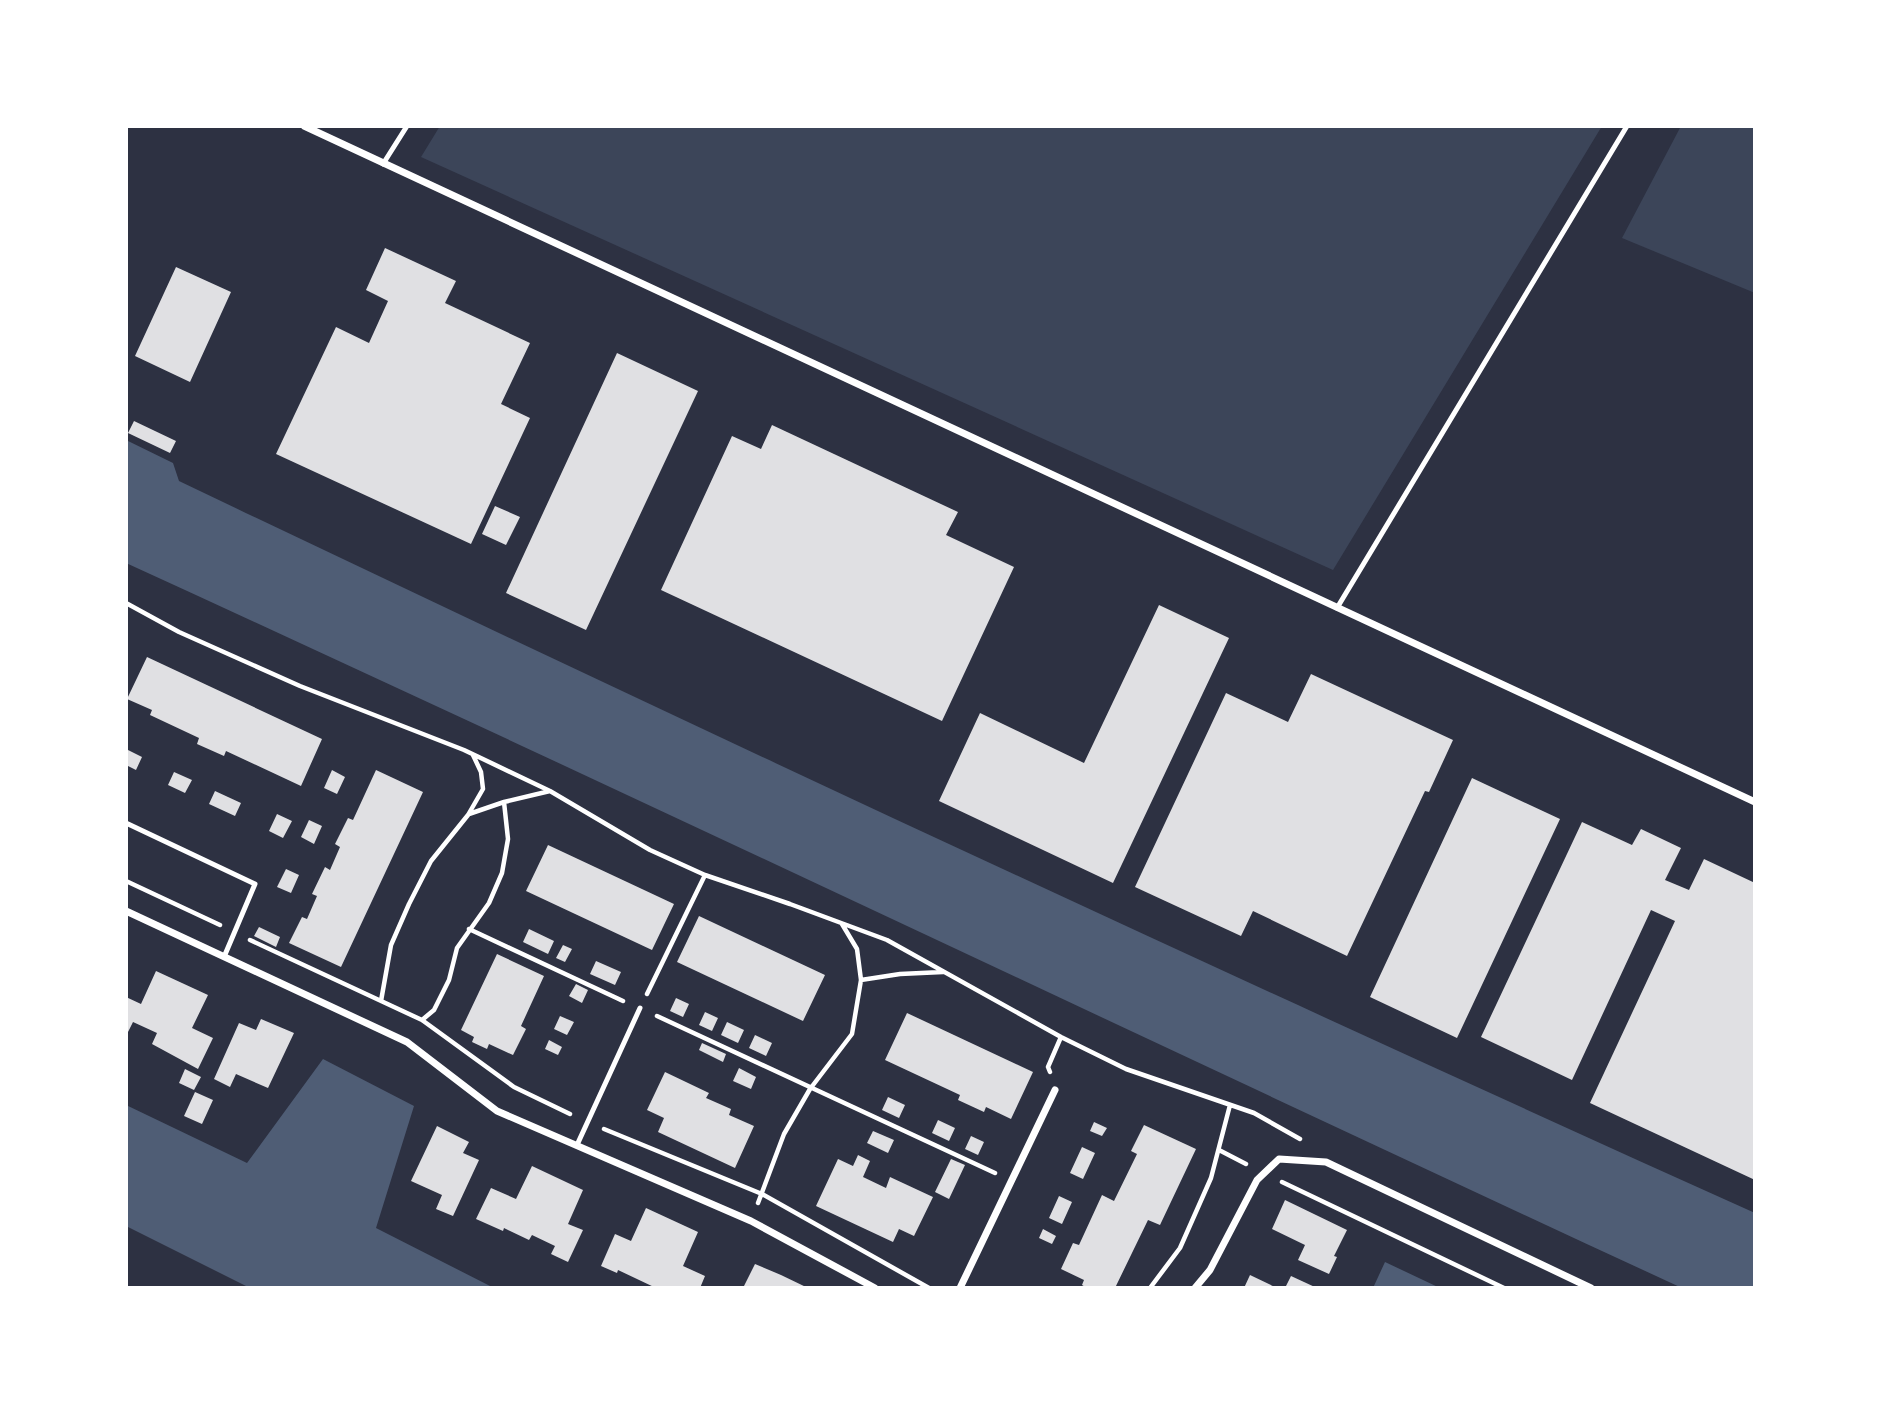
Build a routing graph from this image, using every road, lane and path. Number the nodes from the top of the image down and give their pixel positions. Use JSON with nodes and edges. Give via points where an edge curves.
{"nodes":[{"id":1,"x":304,"y":126,"type":"edge"},
{"id":2,"x":407,"y":126,"type":"edge"},
{"id":3,"x":1627,"y":126,"type":"edge"},
{"id":4,"x":383,"y":164,"type":"junction"},
{"id":5,"x":126,"y":603,"type":"edge"},
{"id":6,"x":1337,"y":608,"type":"junction"},
{"id":7,"x":473,"y":755,"type":"junction"},
{"id":8,"x":550,"y":791,"type":"junction"},
{"id":9,"x":504,"y":802,"type":"junction"},
{"id":10,"x":1755,"y":802,"type":"edge"},
{"id":11,"x":468,"y":815,"type":"junction"},
{"id":12,"x":126,"y":823,"type":"edge"},
{"id":13,"x":705,"y":875,"type":"junction"},
{"id":14,"x":126,"y":881,"type":"edge"},
{"id":15,"x":126,"y":911,"type":"edge"},
{"id":16,"x":842,"y":923,"type":"junction"},
{"id":17,"x":469,"y":929,"type":"junction"},
{"id":18,"x":234,"y":932,"type":"junction"},
{"id":19,"x":224,"y":957,"type":"junction"},
{"id":20,"x":944,"y":972,"type":"junction"},
{"id":21,"x":861,"y":980,"type":"junction"},
{"id":22,"x":381,"y":1001,"type":"junction"},
{"id":23,"x":640,"y":1008,"type":"junction"},
{"id":24,"x":422,"y":1020,"type":"junction"},
{"id":25,"x":1061,"y":1038,"type":"junction"},
{"id":26,"x":810,"y":1089,"type":"junction"},
{"id":27,"x":1055,"y":1090,"type":"joint"},
{"id":28,"x":1230,"y":1105,"type":"junction"},
{"id":29,"x":588,"y":1122,"type":"junction"},
{"id":30,"x":577,"y":1145,"type":"junction"},
{"id":31,"x":1219,"y":1150,"type":"junction"},
{"id":32,"x":1326,"y":1162,"type":"junction"},
{"id":33,"x":1264,"y":1173,"type":"junction"},
{"id":34,"x":1011,"y":1181,"type":"junction"},
{"id":35,"x":762,"y":1194,"type":"junction"},
{"id":36,"x":751,"y":1221,"type":"junction"},
{"id":37,"x":875,"y":1288,"type":"edge"},
{"id":38,"x":929,"y":1288,"type":"edge"},
{"id":39,"x":960,"y":1288,"type":"edge"},
{"id":40,"x":1150,"y":1288,"type":"edge"},
{"id":41,"x":1195,"y":1288,"type":"edge"},
{"id":42,"x":1504,"y":1288,"type":"edge"},
{"id":43,"x":1591,"y":1288,"type":"edge"}],
"edges":[{"from":1,"to":4,"type":"street"},
{"from":2,"to":4,"type":"lane"},
{"from":3,"to":6,"type":"lane"},
{"from":4,"to":6,"type":"street"},
{"from":5,"to":7,"type":"path","via":[[300,686]]},
{"from":6,"to":10,"type":"street"},
{"from":7,"to":8,"type":"path"},
{"from":7,"to":11,"type":"path","via":[[483,789]]},
{"from":8,"to":9,"type":"path"},
{"from":8,"to":13,"type":"path","via":[[650,850]]},
{"from":9,"to":11,"type":"path"},
{"from":9,"to":17,"type":"path","via":[[508,839],[502,873],[489,903]]},
{"from":11,"to":22,"type":"path","via":[[431,861],[409,904],[391,944]]},
{"from":12,"to":18,"type":"lane","via":[[255,884]]},
{"from":13,"to":16,"type":"path"},
{"from":13,"to":23,"type":"path"},
{"from":14,"to":18,"type":"path"},
{"from":15,"to":19,"type":"street"},
{"from":16,"to":20,"type":"path","via":[[887,940]]},
{"from":16,"to":21,"type":"path","via":[[857,949]]},
{"from":17,"to":23,"type":"path"},
{"from":17,"to":24,"type":"path","via":[[434,1010]]},
{"from":18,"to":19,"type":"lane"},
{"from":18,"to":22,"type":"path"},
{"from":19,"to":30,"type":"street","via":[[407,1042],[497,1111]]},
{"from":20,"to":21,"type":"path"},
{"from":20,"to":25,"type":"path"},
{"from":21,"to":26,"type":"path","via":[[852,1034]]},
{"from":22,"to":24,"type":"path"},
{"from":23,"to":26,"type":"path"},
{"from":23,"to":29,"type":"lane"},
{"from":24,"to":29,"type":"path","via":[[514,1087]]},
{"from":25,"to":27,"type":"path","via":[[1048,1067]]},
{"from":25,"to":28,"type":"path","via":[[1126,1069]]},
{"from":26,"to":34,"type":"path"},
{"from":26,"to":35,"type":"path","via":[[785,1134]]},
{"from":27,"to":34,"type":"street"},
{"from":28,"to":31,"type":"path"},
{"from":28,"to":32,"type":"path","via":[[1254,1112],[1296,1136]]},
{"from":29,"to":30,"type":"lane"},
{"from":29,"to":35,"type":"path"},
{"from":30,"to":36,"type":"street"},
{"from":31,"to":33,"type":"path"},
{"from":31,"to":40,"type":"path","via":[[1180,1248]]},
{"from":32,"to":33,"type":"street","via":[[1279,1159]]},
{"from":32,"to":43,"type":"street"},
{"from":33,"to":41,"type":"street","via":[[1210,1270]]},
{"from":33,"to":42,"type":"path"},
{"from":34,"to":39,"type":"street"},
{"from":35,"to":36,"type":"path"},
{"from":35,"to":38,"type":"path"},
{"from":36,"to":37,"type":"street"}]}
